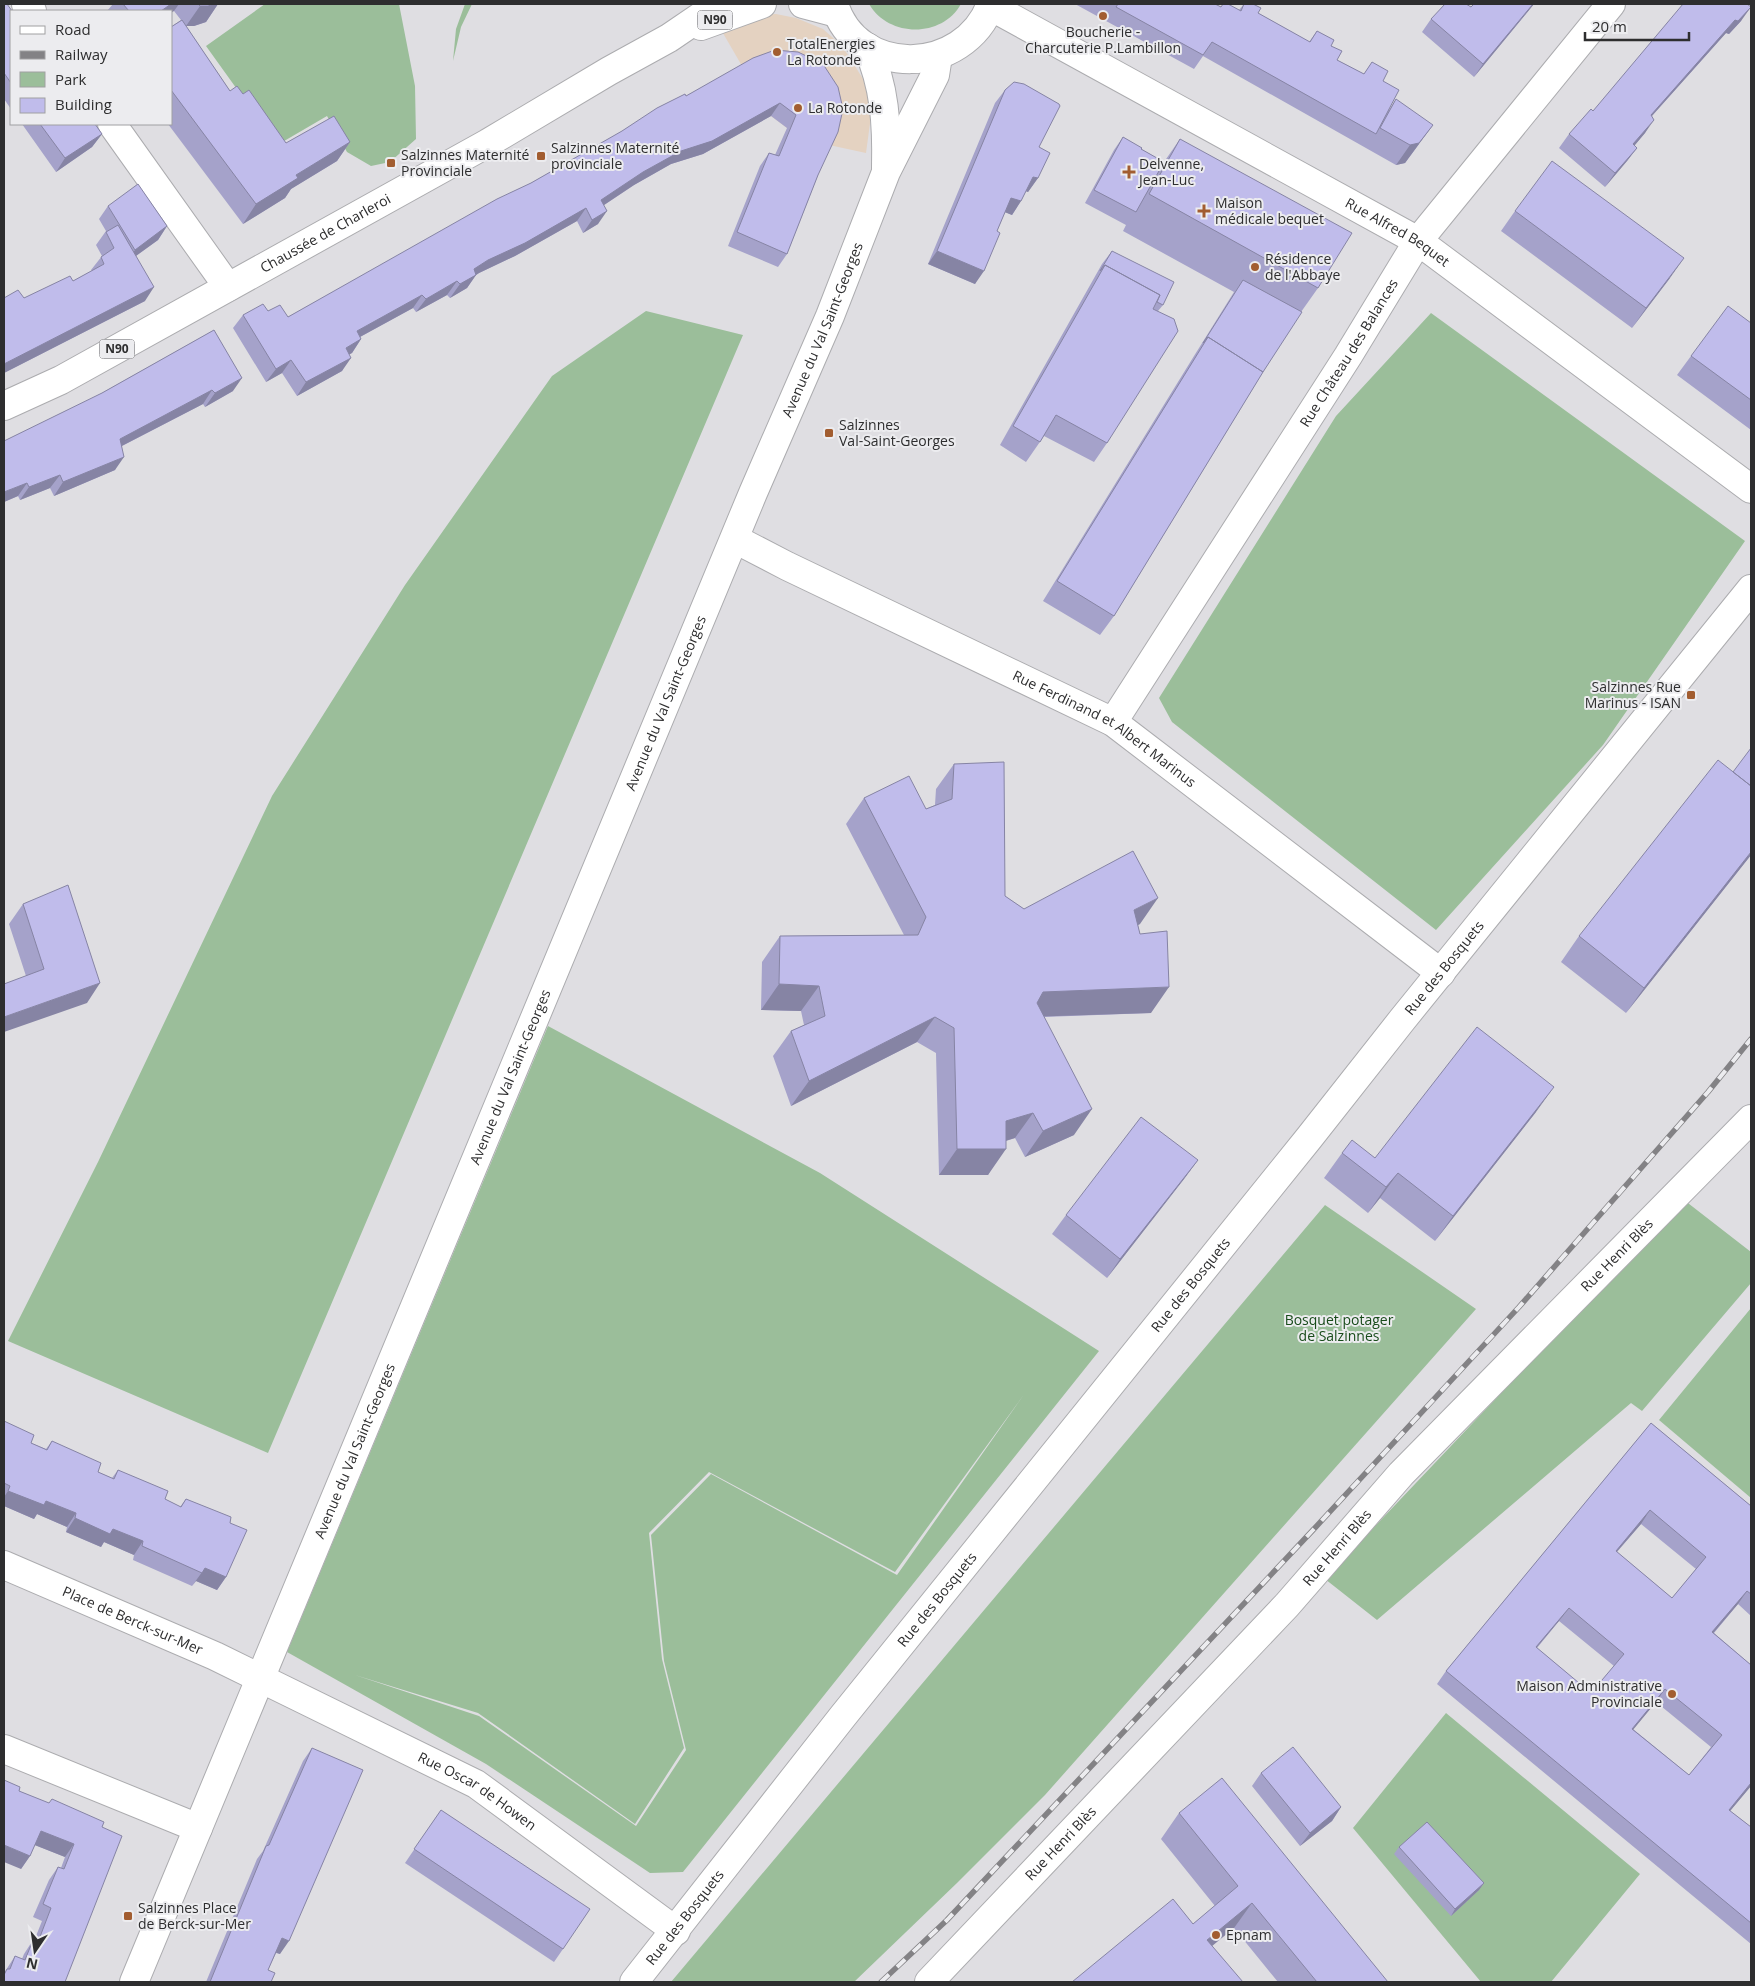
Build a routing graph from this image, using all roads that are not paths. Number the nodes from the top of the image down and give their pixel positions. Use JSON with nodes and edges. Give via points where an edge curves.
{"nodes":[{"id":1,"x":719,"y":4,"type":"edge"},
{"id":2,"x":762,"y":4,"type":"edge"},
{"id":3,"x":803,"y":4,"type":"edge"},
{"id":4,"x":1611,"y":4,"type":"edge"},
{"id":5,"x":990,"y":5,"type":"edge"},
{"id":6,"x":836,"y":9,"type":"edge"},
{"id":7,"x":669,"y":38,"type":"junction"},
{"id":8,"x":867,"y":47,"type":"junction"},
{"id":9,"x":938,"y":56,"type":"junction"},
{"id":10,"x":113,"y":125,"type":"edge"},
{"id":11,"x":886,"y":172,"type":"junction"},
{"id":12,"x":1418,"y":241,"type":"junction"},
{"id":13,"x":228,"y":287,"type":"junction"},
{"id":14,"x":4,"y":406,"type":"edge"},
{"id":15,"x":1751,"y":488,"type":"edge"},
{"id":16,"x":735,"y":539,"type":"junction"},
{"id":17,"x":1751,"y":589,"type":"edge"},
{"id":18,"x":1113,"y":722,"type":"junction"},
{"id":19,"x":1441,"y":973,"type":"junction"},
{"id":20,"x":1751,"y":1119,"type":"edge"},
{"id":21,"x":4,"y":1565,"type":"edge"},
{"id":22,"x":261,"y":1678,"type":"junction"},
{"id":23,"x":4,"y":1749,"type":"edge"},
{"id":24,"x":198,"y":1828,"type":"junction"},
{"id":25,"x":676,"y":1931,"type":"junction"},
{"id":26,"x":134,"y":1982,"type":"edge"},
{"id":27,"x":634,"y":1982,"type":"edge"},
{"id":28,"x":929,"y":1982,"type":"edge"}],
"edges":[{"from":1,"to":7,"type":"street","name":"Chaussée de Charleroi","number":"N90"},
{"from":2,"to":7,"type":"street","name":"Chaussée de Charleroi","number":"N90"},
{"from":3,"to":6,"type":"street"},
{"from":4,"to":12,"type":"street","name":"Rue Château des Balances"},
{"from":5,"to":9,"type":"street","via":[[972,34],[960,45]]},
{"from":5,"to":12,"type":"street","name":"Rue Alfred Bequet"},
{"from":6,"to":8,"type":"street","via":[[845,27]]},
{"from":7,"to":13,"type":"street","name":"Chaussée de Charleroi","number":"N90","via":[[488,144]]},
{"from":8,"to":9,"type":"street","via":[[889,57],[914,60]]},
{"from":8,"to":11,"type":"street","name":"Avenue du Val Saint-Georges","via":[[877,70],[887,129]]},
{"from":9,"to":11,"type":"street","name":"Avenue du Val Saint-Georges","via":[[935,75]]},
{"from":10,"to":13,"type":"street"},
{"from":11,"to":16,"type":"street","name":"Avenue du Val Saint-Georges","via":[[830,316]]},
{"from":12,"to":15,"type":"street","name":"Rue Alfred Bequet"},
{"from":12,"to":18,"type":"street","name":"Rue Château des Balances"},
{"from":13,"to":14,"type":"street","name":"Chaussée de Charleroi","number":"N90","via":[[61,380]]},
{"from":16,"to":18,"type":"street","name":"Rue Ferdinand et Albert Marinus"},
{"from":16,"to":22,"type":"street","name":"Avenue du Val Saint-Georges"},
{"from":17,"to":19,"type":"street","name":"Rue des Bosquets"},
{"from":18,"to":19,"type":"street","name":"Rue Ferdinand et Albert Marinus"},
{"from":19,"to":25,"type":"street","name":"Rue des Bosquets","via":[[843,1716]]},
{"from":20,"to":28,"type":"street","name":"Rue Henri Blès","via":[[1401,1474],[1287,1605]]},
{"from":21,"to":22,"type":"street","name":"Place de Berck-sur-Mer"},
{"from":22,"to":24,"type":"street","name":"Avenue du Val Saint-Georges"},
{"from":22,"to":25,"type":"street","name":"Rue Oscar de Howen","via":[[476,1784]]},
{"from":23,"to":24,"type":"street"},
{"from":24,"to":26,"type":"street","name":"Avenue du Val Saint-Georges"},
{"from":25,"to":27,"type":"street","name":"Rue des Bosquets"}]}
